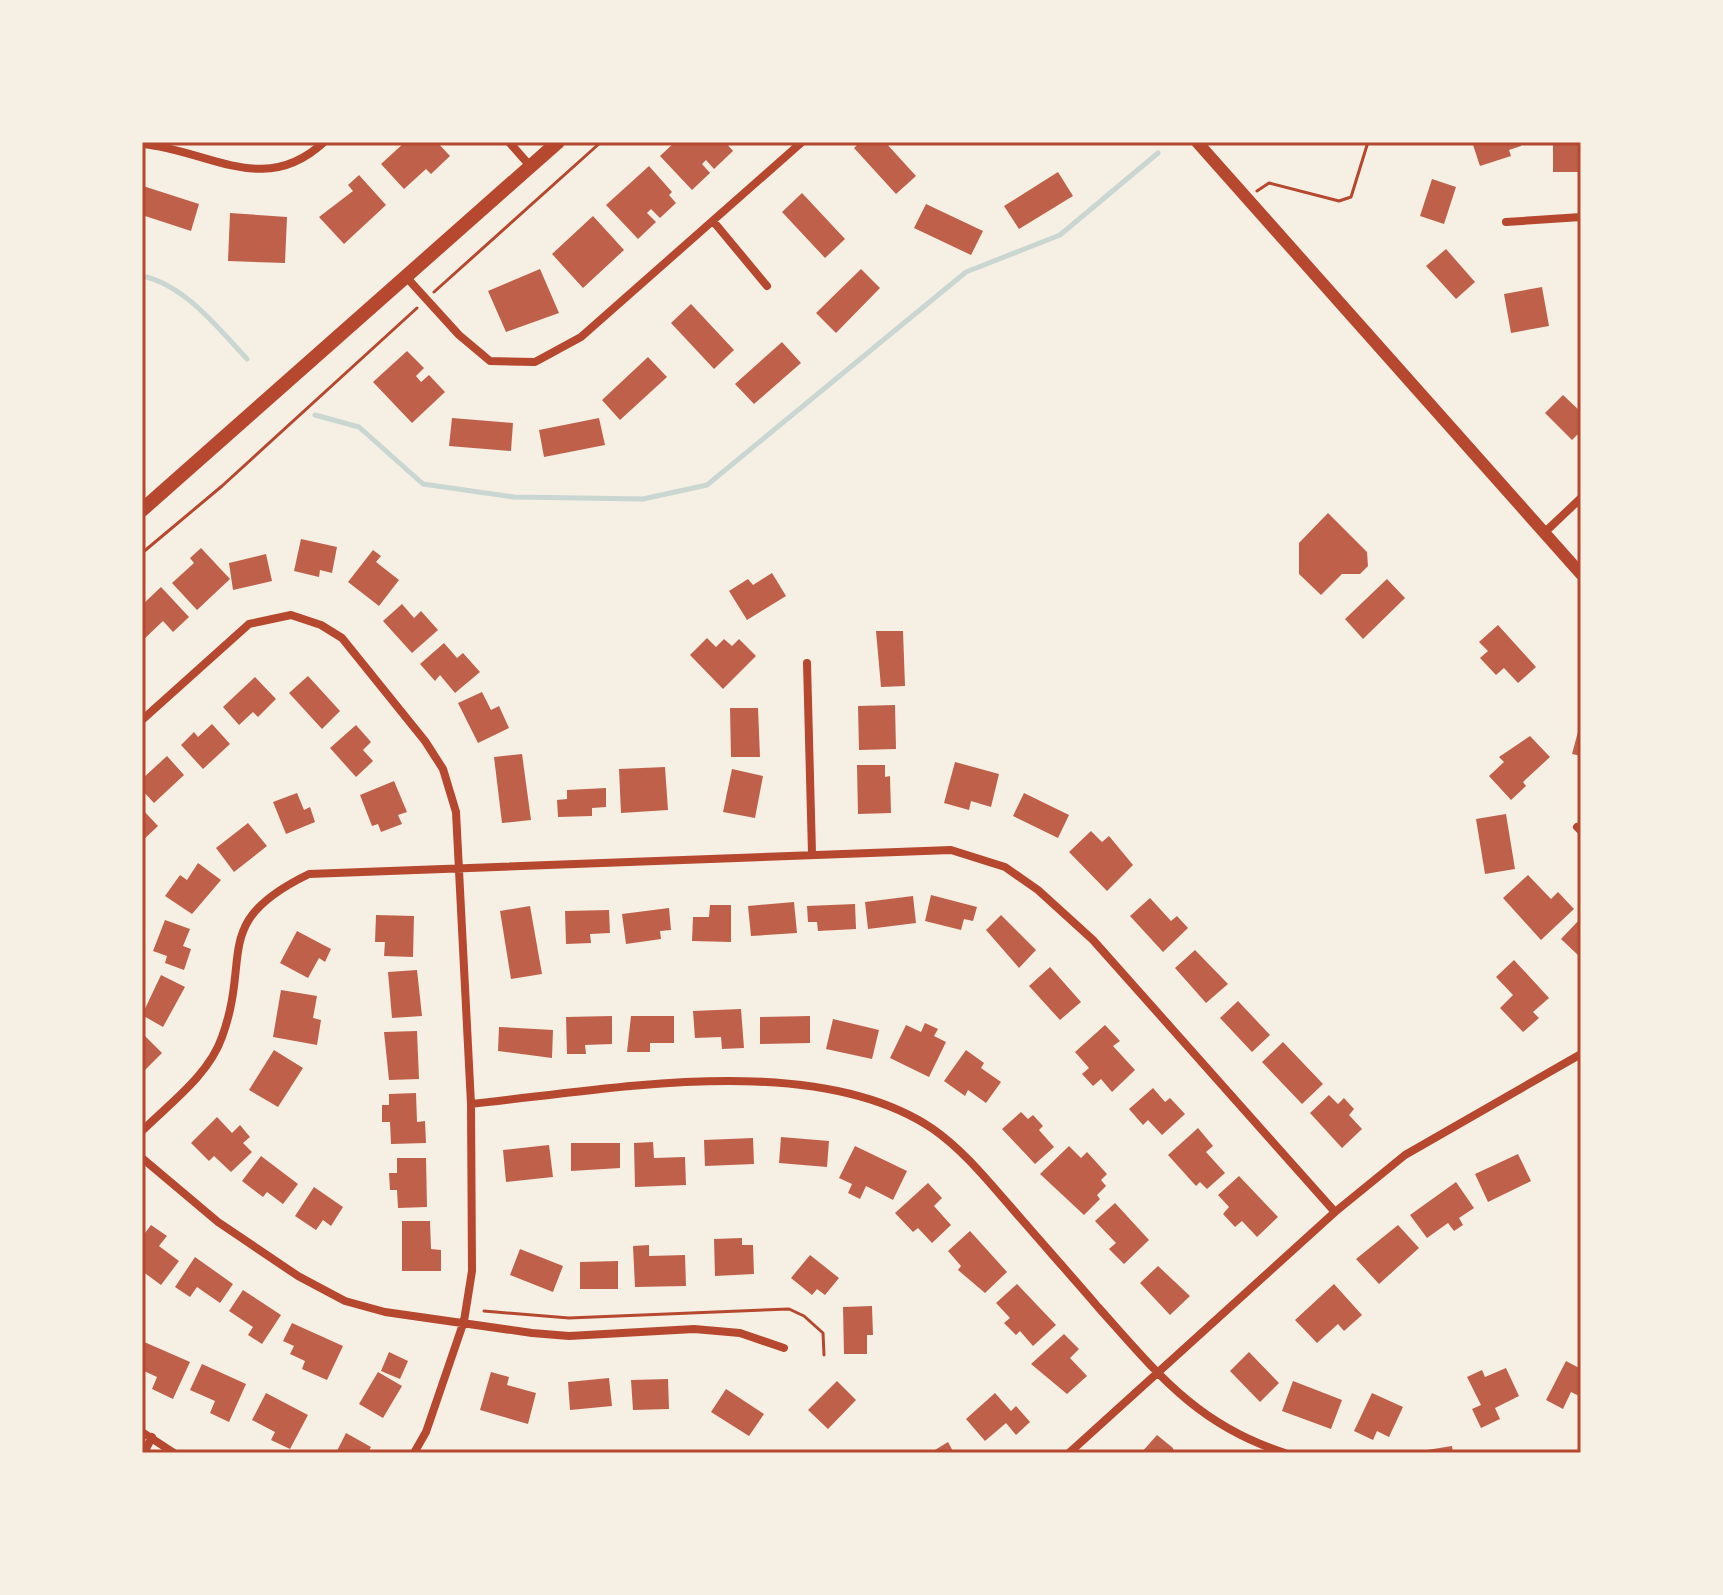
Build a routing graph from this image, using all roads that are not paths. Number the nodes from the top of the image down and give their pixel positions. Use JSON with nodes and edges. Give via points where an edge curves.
{"nodes":[{"id":1,"x":324,"y":142,"type":"edge"},
{"id":2,"x":509,"y":142,"type":"edge"},
{"id":3,"x":558,"y":142,"type":"edge"},
{"id":4,"x":802,"y":142,"type":"edge"},
{"id":5,"x":1197,"y":142,"type":"edge"},
{"id":6,"x":142,"y":144,"type":"edge"},
{"id":7,"x":531,"y":167,"type":"junction"},
{"id":8,"x":1581,"y":217,"type":"edge"},
{"id":9,"x":713,"y":221,"type":"junction"},
{"id":10,"x":1506,"y":222,"type":"dead end"},
{"id":11,"x":408,"y":279,"type":"junction"},
{"id":12,"x":767,"y":286,"type":"dead end"},
{"id":13,"x":1581,"y":498,"type":"edge"},
{"id":14,"x":142,"y":510,"type":"edge"},
{"id":15,"x":1544,"y":533,"type":"junction"},
{"id":16,"x":1581,"y":574,"type":"edge"},
{"id":17,"x":807,"y":663,"type":"dead end"},
{"id":18,"x":142,"y":720,"type":"edge"},
{"id":19,"x":812,"y":853,"type":"junction"},
{"id":20,"x":461,"y":871,"type":"junction"},
{"id":21,"x":1581,"y":1054,"type":"edge"},
{"id":22,"x":471,"y":1104,"type":"junction"},
{"id":23,"x":142,"y":1131,"type":"edge"},
{"id":24,"x":142,"y":1158,"type":"edge"},
{"id":25,"x":1335,"y":1212,"type":"junction"},
{"id":26,"x":464,"y":1321,"type":"junction"},
{"id":27,"x":784,"y":1348,"type":"dead end"},
{"id":28,"x":1155,"y":1372,"type":"junction"},
{"id":29,"x":142,"y":1432,"type":"edge"},
{"id":30,"x":152,"y":1437,"type":"junction"},
{"id":31,"x":144,"y":1453,"type":"edge"},
{"id":32,"x":174,"y":1453,"type":"edge"},
{"id":33,"x":414,"y":1453,"type":"edge"},
{"id":34,"x":1069,"y":1453,"type":"edge"},
{"id":35,"x":1285,"y":1453,"type":"edge"}],
"edges":[{"from":1,"to":6,"type":"street","via":[[295,163],[263,170]]},
{"from":2,"to":7,"type":"street"},
{"from":3,"to":7,"type":"main road"},
{"from":4,"to":9,"type":"street"},
{"from":5,"to":15,"type":"street"},
{"from":7,"to":11,"type":"main road"},
{"from":8,"to":10,"type":"street"},
{"from":9,"to":11,"type":"street","via":[[581,337],[535,362],[490,361]]},
{"from":9,"to":12,"type":"street"},
{"from":11,"to":14,"type":"main road"},
{"from":13,"to":15,"type":"street"},
{"from":15,"to":16,"type":"street"},
{"from":17,"to":19,"type":"street"},
{"from":18,"to":20,"type":"street","via":[[249,624],[291,615],[321,625],[360,658],[443,769],[456,812]]},
{"from":19,"to":20,"type":"street"},
{"from":19,"to":25,"type":"street","via":[[951,850],[1005,867],[1093,940]]},
{"from":20,"to":22,"type":"street"},
{"from":20,"to":23,"type":"street","via":[[309,874],[277,889],[246,919],[222,1039],[203,1070]]},
{"from":21,"to":25,"type":"street","via":[[1405,1155]]},
{"from":22,"to":26,"type":"street","via":[[472,1271]]},
{"from":22,"to":28,"type":"street","via":[[696,1081],[800,1086],[898,1107],[935,1130],[980,1172]]},
{"from":24,"to":26,"type":"street","via":[[218,1222],[345,1301],[385,1312]]},
{"from":25,"to":28,"type":"street"},
{"from":26,"to":27,"type":"street","via":[[569,1336],[694,1329],[740,1333]]},
{"from":26,"to":33,"type":"street"},
{"from":28,"to":34,"type":"street"},
{"from":28,"to":35,"type":"street","via":[[1183,1400],[1233,1433]]},
{"from":29,"to":30,"type":"street"},
{"from":30,"to":31,"type":"street"},
{"from":30,"to":32,"type":"street"}]}
